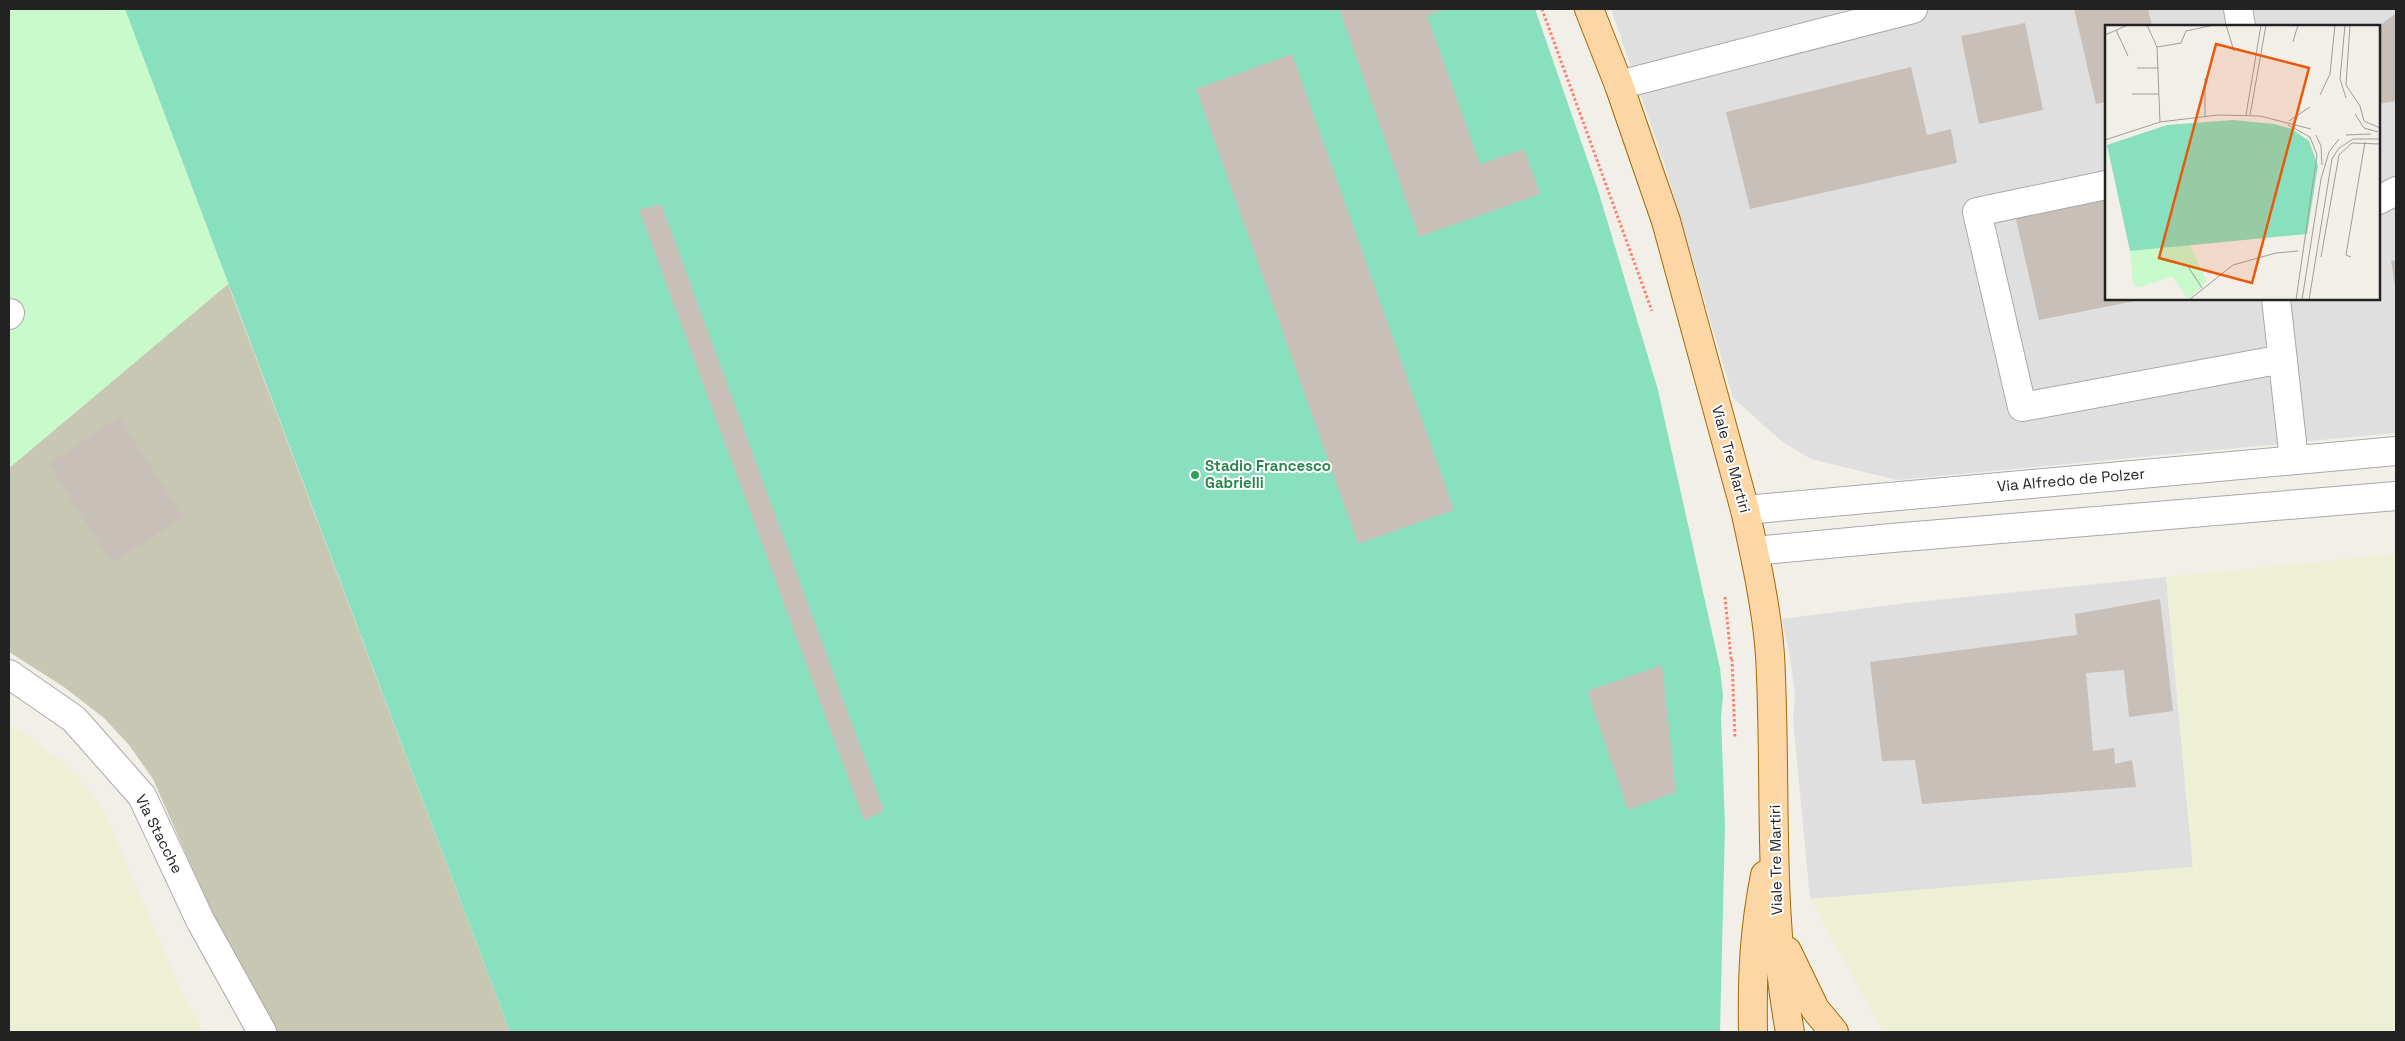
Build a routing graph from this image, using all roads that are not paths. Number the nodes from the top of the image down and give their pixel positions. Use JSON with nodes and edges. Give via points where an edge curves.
{"nodes":[{"id":1,"x":1589,"y":9,"type":"edge"},
{"id":2,"x":1913,"y":9,"type":"edge"},
{"id":3,"x":2238,"y":9,"type":"edge"},
{"id":4,"x":2241,"y":25,"type":"edge"},
{"id":5,"x":1619,"y":85,"type":"junction"},
{"id":6,"x":2105,"y":185,"type":"edge"},
{"id":7,"x":2396,"y":191,"type":"edge"},
{"id":8,"x":2380,"y":199,"type":"edge"},
{"id":9,"x":2276,"y":300,"type":"edge"},
{"id":10,"x":2283,"y":359,"type":"junction"},
{"id":11,"x":2396,"y":451,"type":"edge"},
{"id":12,"x":2294,"y":460,"type":"junction"},
{"id":13,"x":2396,"y":496,"type":"edge"},
{"id":14,"x":1745,"y":510,"type":"junction"},
{"id":15,"x":1754,"y":551,"type":"junction"},
{"id":16,"x":9,"y":674,"type":"edge"},
{"id":17,"x":1775,"y":822,"type":"junction"},
{"id":18,"x":1777,"y":927,"type":"junction"},
{"id":19,"x":262,"y":1032,"type":"edge"},
{"id":20,"x":1753,"y":1032,"type":"edge"},
{"id":21,"x":1790,"y":1032,"type":"edge"},
{"id":22,"x":1834,"y":1032,"type":"edge"}],
"edges":[{"from":1,"to":5,"type":"main road","name":"Viale Tre Martiri"},
{"from":2,"to":5,"type":"street"},
{"from":3,"to":4,"type":"street"},
{"from":5,"to":14,"type":"main road","name":"Viale Tre Martiri","via":[[1666,221]]},
{"from":6,"to":10,"type":"street","via":[[1977,212],[2022,407]]},
{"from":7,"to":8,"type":"street"},
{"from":9,"to":10,"type":"street"},
{"from":10,"to":12,"type":"street"},
{"from":11,"to":12,"type":"street","name":"Via Alfredo de Polzer"},
{"from":12,"to":14,"type":"street","name":"Via Alfredo de Polzer"},
{"from":13,"to":15,"type":"street"},
{"from":14,"to":15,"type":"main road","name":"Viale Tre Martiri"},
{"from":15,"to":17,"type":"main road","name":"Viale Tre Martiri","via":[[1770,653]]},
{"from":16,"to":19,"type":"street","name":"Via Stacche","via":[[74,719],[142,796],[200,920]]},
{"from":17,"to":18,"type":"main road","name":"Viale Tre Martiri"},
{"from":17,"to":20,"type":"main road","via":[[1757,917],[1752,964]]},
{"from":18,"to":21,"type":"main road","name":"Viale Tre Martiri"},
{"from":18,"to":22,"type":"main road","name":"Viale Tre Martiri","via":[[1815,1009]]}]}
